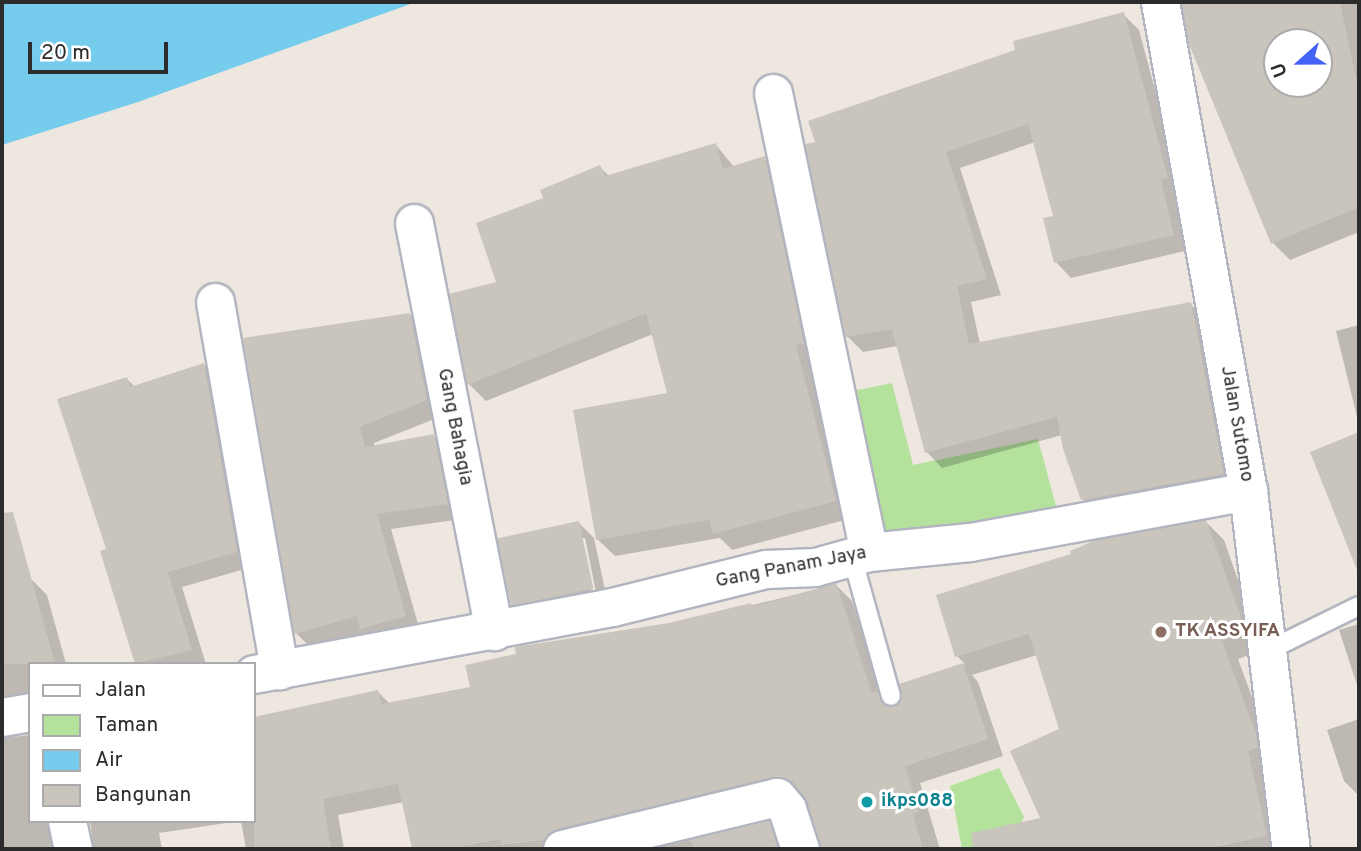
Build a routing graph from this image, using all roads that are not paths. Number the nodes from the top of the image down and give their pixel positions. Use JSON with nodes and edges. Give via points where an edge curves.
{"nodes":[{"id":1,"x":1160,"y":2,"type":"edge"},
{"id":2,"x":773,"y":93,"type":"dead end"},
{"id":3,"x":414,"y":223,"type":"dead end"},
{"id":4,"x":215,"y":302,"type":"dead end"},
{"id":5,"x":1248,"y":491,"type":"junction"},
{"id":6,"x":861,"y":556,"type":"junction"},
{"id":7,"x":1359,"y":606,"type":"edge"},
{"id":8,"x":494,"y":631,"type":"junction"},
{"id":9,"x":1267,"y":651,"type":"junction"},
{"id":10,"x":267,"y":672,"type":"edge"},
{"id":11,"x":891,"y":696,"type":"dead end"},
{"id":12,"x":28,"y":712,"type":"edge"},
{"id":13,"x":2,"y":717,"type":"edge"},
{"id":14,"x":67,"y":823,"type":"edge"},
{"id":15,"x":73,"y":849,"type":"edge"},
{"id":16,"x":562,"y":849,"type":"edge"},
{"id":17,"x":800,"y":849,"type":"edge"},
{"id":18,"x":1291,"y":849,"type":"edge"}],
"edges":[{"from":1,"to":5,"type":"street","name":"Jalan Sutomo"},
{"from":2,"to":6,"type":"street"},
{"from":3,"to":8,"type":"street","name":"Gang Bahagia"},
{"from":4,"to":10,"type":"street"},
{"from":5,"to":6,"type":"street","name":"Gang Panam Jaya","via":[[970,542]]},
{"from":5,"to":9,"type":"street","name":"Jalan Sutomo"},
{"from":6,"to":8,"type":"street","name":"Gang Panam Jaya","via":[[815,567],[766,569]]},
{"from":6,"to":11,"type":"lane"},
{"from":7,"to":9,"type":"lane"},
{"from":8,"to":10,"type":"street","name":"Gang Panam Jaya"},
{"from":9,"to":18,"type":"street","name":"Jalan Sutomo"},
{"from":12,"to":13,"type":"street"},
{"from":14,"to":15,"type":"street"},
{"from":16,"to":17,"type":"street","via":[[777,797],[791,819]]}]}
